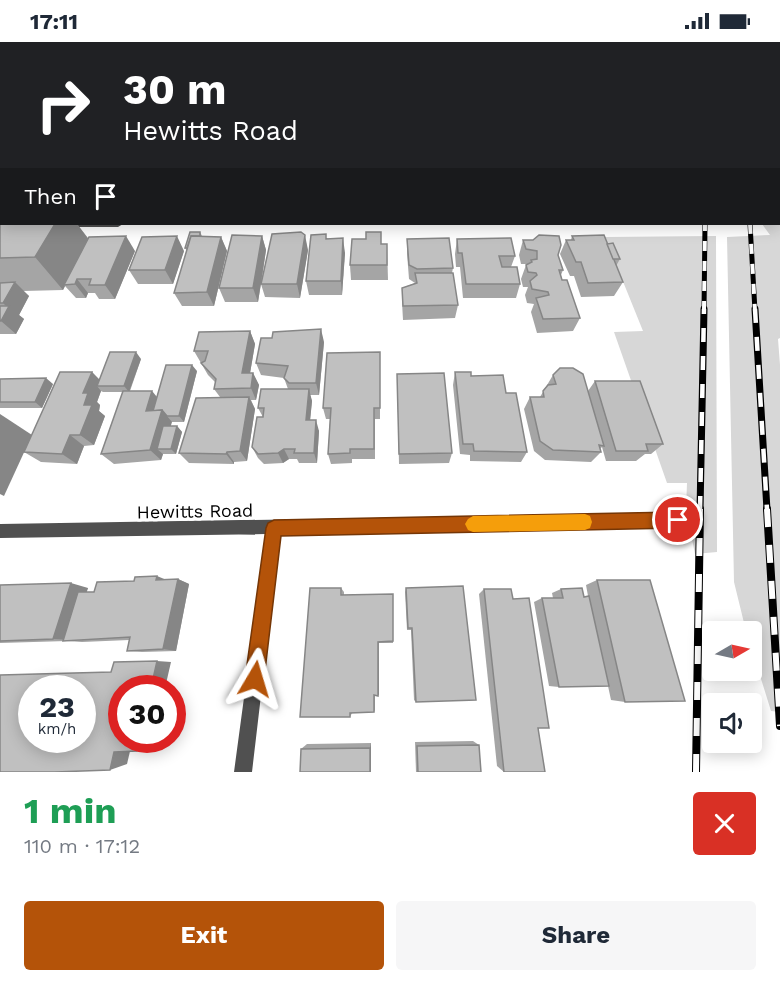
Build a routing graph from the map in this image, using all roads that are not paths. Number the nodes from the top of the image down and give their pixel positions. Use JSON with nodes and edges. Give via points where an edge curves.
{"nodes":[{"id":1,"x":678,"y":520,"type":"dead end"},
{"id":2,"x":274,"y":528,"type":"junction"},
{"id":3,"x":0,"y":531,"type":"edge"},
{"id":4,"x":243,"y":772,"type":"edge"}],
"edges":[{"from":1,"to":2,"type":"street","name":"Hewitts Road"},
{"from":2,"to":3,"type":"street","name":"Hewitts Road"},
{"from":2,"to":4,"type":"street"}]}
